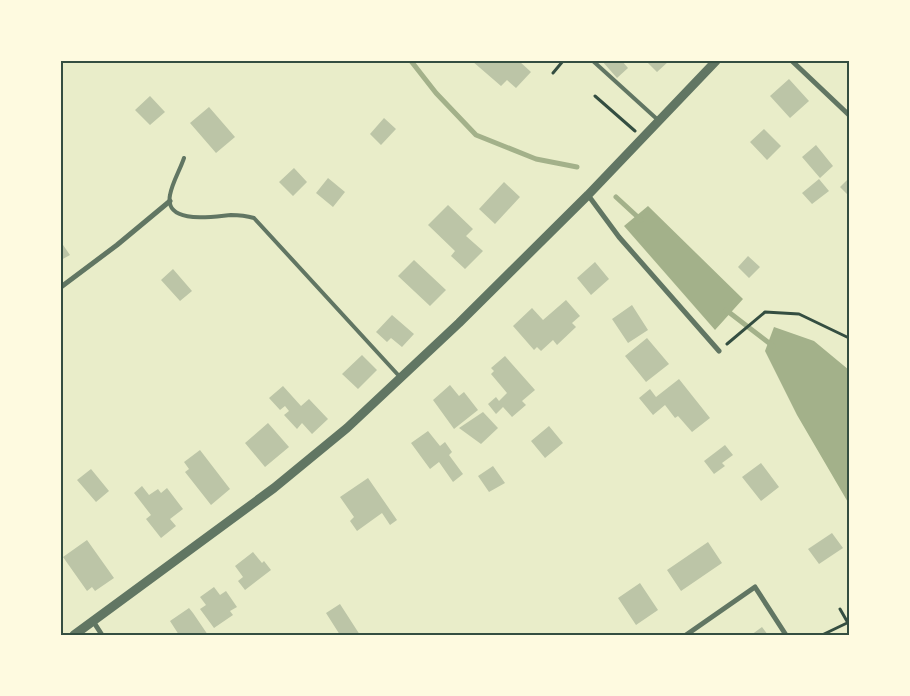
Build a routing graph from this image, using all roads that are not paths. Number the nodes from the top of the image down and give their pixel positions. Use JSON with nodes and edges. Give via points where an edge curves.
{"nodes":[{"id":1,"x":593,"y":61,"type":"edge"},
{"id":2,"x":716,"y":61,"type":"edge"},
{"id":3,"x":792,"y":61,"type":"edge"},
{"id":4,"x":849,"y":115,"type":"edge"},
{"id":5,"x":659,"y":122,"type":"junction"},
{"id":6,"x":184,"y":158,"type":"dead end"},
{"id":7,"x":588,"y":195,"type":"junction"},
{"id":8,"x":170,"y":201,"type":"junction"},
{"id":9,"x":61,"y":287,"type":"edge"},
{"id":10,"x":719,"y":351,"type":"road end"},
{"id":11,"x":401,"y":379,"type":"junction"},
{"id":12,"x":93,"y":621,"type":"junction"},
{"id":13,"x":74,"y":635,"type":"edge"},
{"id":14,"x":102,"y":635,"type":"edge"},
{"id":15,"x":686,"y":635,"type":"edge"},
{"id":16,"x":786,"y":635,"type":"edge"}],
"edges":[{"from":1,"to":5,"type":"lane"},
{"from":2,"to":5,"type":"street"},
{"from":3,"to":4,"type":"street"},
{"from":5,"to":7,"type":"street"},
{"from":6,"to":8,"type":"lane"},
{"from":7,"to":10,"type":"street","via":[[619,238]]},
{"from":7,"to":11,"type":"street"},
{"from":8,"to":9,"type":"street"},
{"from":8,"to":11,"type":"lane","via":[[174,210],[190,217],[210,219],[233,215],[254,218]]},
{"from":11,"to":12,"type":"street","via":[[274,488]]},
{"from":12,"to":13,"type":"street"},
{"from":12,"to":14,"type":"street"},
{"from":15,"to":16,"type":"street","via":[[755,587]]}]}
